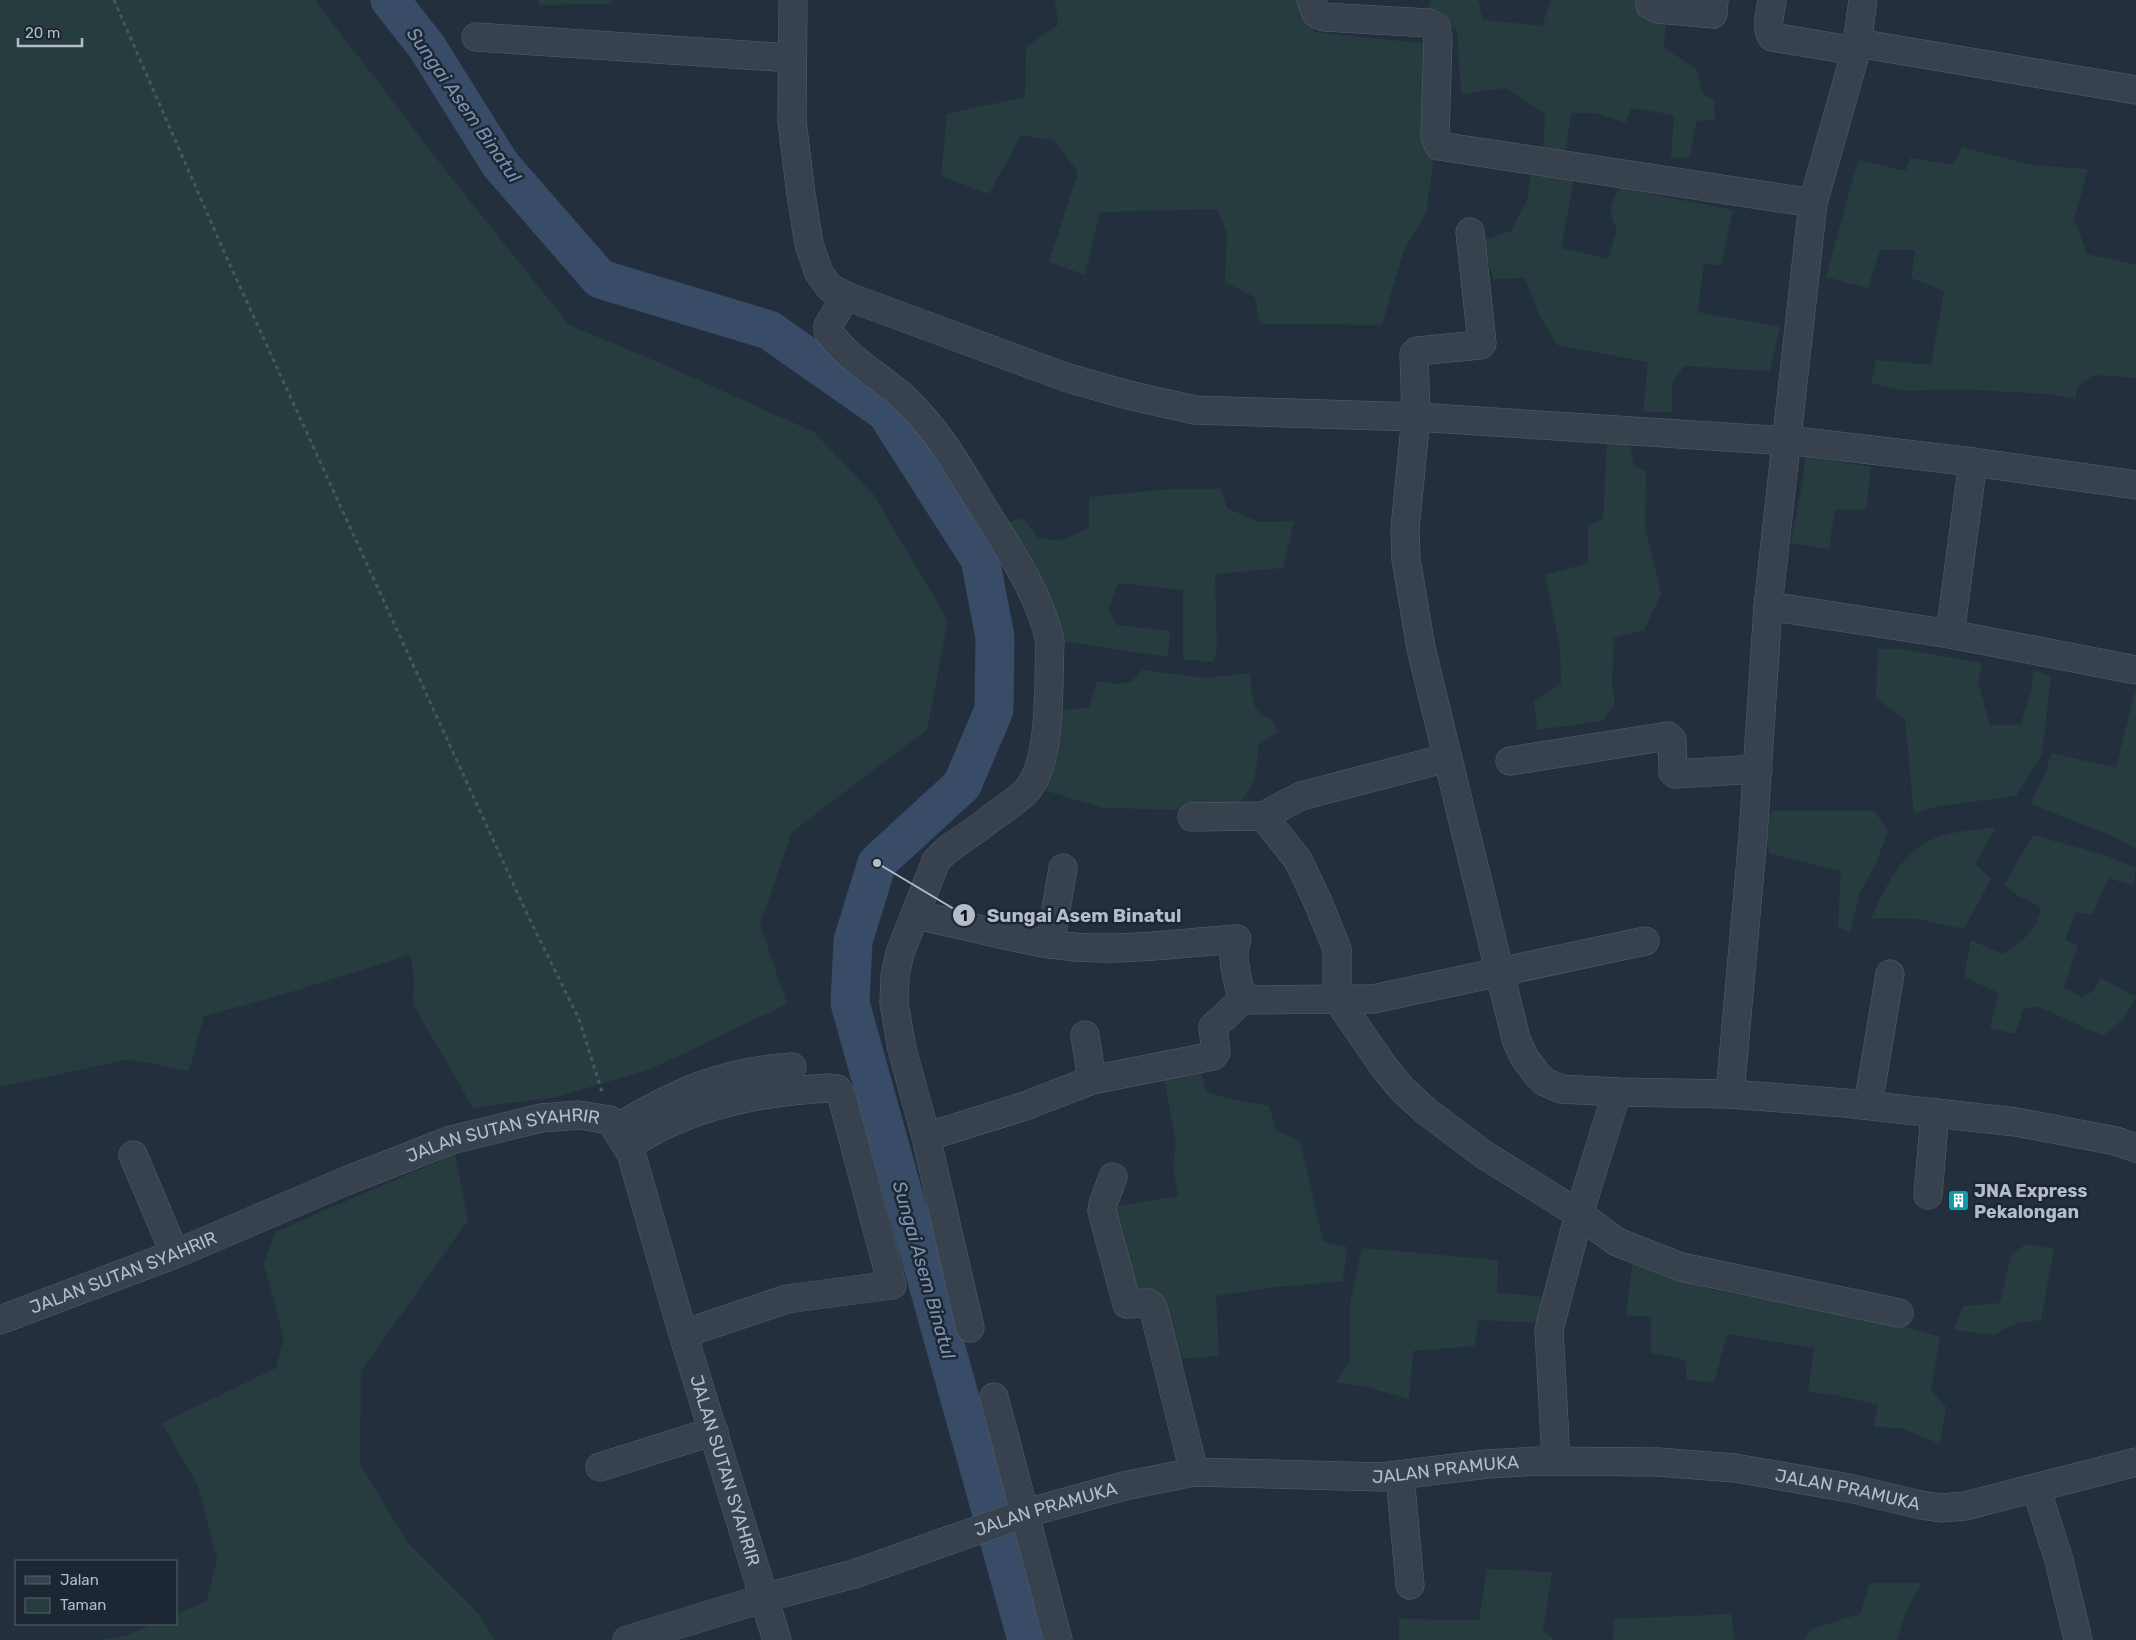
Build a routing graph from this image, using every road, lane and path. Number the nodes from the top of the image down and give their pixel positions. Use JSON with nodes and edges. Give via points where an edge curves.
{"nodes":[{"id":1,"x":114,"y":0,"type":"edge"},
{"id":2,"x":793,"y":0,"type":"edge"},
{"id":3,"x":1311,"y":0,"type":"edge"},
{"id":4,"x":1650,"y":0,"type":"edge"},
{"id":5,"x":1714,"y":0,"type":"edge"},
{"id":6,"x":1772,"y":0,"type":"edge"},
{"id":7,"x":1863,"y":0,"type":"edge"},
{"id":8,"x":476,"y":36,"type":"dead end"},
{"id":9,"x":1863,"y":46,"type":"junction"},
{"id":10,"x":791,"y":58,"type":"junction"},
{"id":11,"x":2136,"y":90,"type":"edge"},
{"id":12,"x":1813,"y":203,"type":"junction"},
{"id":13,"x":1470,"y":232,"type":"dead end"},
{"id":14,"x":846,"y":296,"type":"junction"},
{"id":15,"x":1416,"y":417,"type":"junction"},
{"id":16,"x":1793,"y":442,"type":"junction"},
{"id":17,"x":1973,"y":462,"type":"junction"},
{"id":18,"x":2136,"y":485,"type":"edge"},
{"id":19,"x":1768,"y":606,"type":"junction"},
{"id":20,"x":1950,"y":634,"type":"junction"},
{"id":21,"x":2136,"y":670,"type":"edge"},
{"id":22,"x":1447,"y":758,"type":"junction"},
{"id":23,"x":1510,"y":761,"type":"dead end"},
{"id":24,"x":1758,"y":769,"type":"junction"},
{"id":25,"x":1263,"y":816,"type":"junction"},
{"id":26,"x":1192,"y":817,"type":"dead end"},
{"id":27,"x":1063,"y":868,"type":"dead end"},
{"id":28,"x":916,"y":915,"type":"junction"},
{"id":29,"x":1645,"y":941,"type":"dead end"},
{"id":30,"x":1050,"y":944,"type":"junction"},
{"id":31,"x":1500,"y":972,"type":"junction"},
{"id":32,"x":1890,"y":974,"type":"dead end"},
{"id":33,"x":1353,"y":999,"type":"junction"},
{"id":34,"x":1242,"y":1000,"type":"junction"},
{"id":35,"x":1085,"y":1035,"type":"dead end"},
{"id":36,"x":792,"y":1067,"type":"dead end"},
{"id":37,"x":1092,"y":1080,"type":"junction"},
{"id":38,"x":1617,"y":1092,"type":"junction"},
{"id":39,"x":1730,"y":1094,"type":"junction"},
{"id":40,"x":1868,"y":1105,"type":"junction"},
{"id":41,"x":1935,"y":1113,"type":"junction"},
{"id":42,"x":926,"y":1137,"type":"junction"},
{"id":43,"x":625,"y":1144,"type":"junction"},
{"id":44,"x":2136,"y":1148,"type":"edge"},
{"id":45,"x":133,"y":1155,"type":"dead end"},
{"id":46,"x":1113,"y":1177,"type":"dead end"},
{"id":47,"x":1928,"y":1195,"type":"dead end"},
{"id":48,"x":1583,"y":1205,"type":"junction"},
{"id":49,"x":175,"y":1254,"type":"junction"},
{"id":50,"x":1900,"y":1312,"type":"dead end"},
{"id":51,"x":0,"y":1320,"type":"edge"},
{"id":52,"x":970,"y":1328,"type":"dead end"},
{"id":53,"x":684,"y":1334,"type":"junction"},
{"id":54,"x":994,"y":1397,"type":"dead end"},
{"id":55,"x":714,"y":1431,"type":"junction"},
{"id":56,"x":1556,"y":1460,"type":"junction"},
{"id":57,"x":2136,"y":1462,"type":"edge"},
{"id":58,"x":600,"y":1467,"type":"dead end"},
{"id":59,"x":1194,"y":1472,"type":"junction"},
{"id":60,"x":1400,"y":1476,"type":"junction"},
{"id":61,"x":2036,"y":1488,"type":"junction"},
{"id":62,"x":1021,"y":1515,"type":"junction"},
{"id":63,"x":1410,"y":1585,"type":"dead end"},
{"id":64,"x":764,"y":1598,"type":"junction"},
{"id":65,"x":627,"y":1640,"type":"edge"},
{"id":66,"x":777,"y":1640,"type":"edge"},
{"id":67,"x":1058,"y":1640,"type":"edge"},
{"id":68,"x":2078,"y":1640,"type":"edge"}],
"edges":[{"from":1,"to":43,"type":"path","via":[[246,299],[528,916],[579,1019]]},
{"from":2,"to":10,"type":"street"},
{"from":3,"to":12,"type":"street","via":[[1316,13],[1324,17],[1436,26],[1436,136],[1439,146]]},
{"from":4,"to":5,"type":"street","via":[[1650,5],[1658,9],[1713,14]]},
{"from":6,"to":9,"type":"street","via":[[1769,28],[1772,37]]},
{"from":7,"to":9,"type":"street"},
{"from":8,"to":10,"type":"street"},
{"from":9,"to":11,"type":"street"},
{"from":9,"to":12,"type":"street"},
{"from":10,"to":14,"type":"street","via":[[792,121],[800,194],[810,244],[825,283]]},
{"from":12,"to":16,"type":"street"},
{"from":13,"to":15,"type":"street","via":[[1482,343],[1416,352]]},
{"from":14,"to":15,"type":"street","via":[[1065,377],[1195,410]]},
{"from":14,"to":28,"type":"street","via":[[828,331],[907,401],[952,453],[1029,584],[1050,641],[1047,729],[1043,758],[1034,780],[1026,791],[975,832],[944,851],[928,880]]},
{"from":15,"to":16,"type":"street"},
{"from":15,"to":22,"type":"street","via":[[1405,529],[1406,559],[1421,648]]},
{"from":16,"to":17,"type":"street"},
{"from":16,"to":19,"type":"street"},
{"from":17,"to":18,"type":"street"},
{"from":17,"to":20,"type":"street"},
{"from":19,"to":20,"type":"street"},
{"from":19,"to":24,"type":"street"},
{"from":20,"to":21,"type":"street"},
{"from":22,"to":25,"type":"street","via":[[1301,796]]},
{"from":22,"to":31,"type":"street"},
{"from":23,"to":24,"type":"street","via":[[1668,736],[1672,740],[1672,772],[1675,774]]},
{"from":24,"to":39,"type":"street"},
{"from":25,"to":26,"type":"street"},
{"from":25,"to":33,"type":"street","via":[[1298,860],[1337,949]]},
{"from":27,"to":30,"type":"street"},
{"from":28,"to":30,"type":"street"},
{"from":28,"to":42,"type":"street","via":[[900,953],[894,1003],[902,1048]]},
{"from":29,"to":31,"type":"street"},
{"from":30,"to":34,"type":"street","via":[[1133,947],[1237,939],[1234,946]]},
{"from":31,"to":33,"type":"street"},
{"from":31,"to":38,"type":"street","via":[[1516,1039],[1536,1073],[1561,1089]]},
{"from":32,"to":40,"type":"street"},
{"from":33,"to":34,"type":"street"},
{"from":33,"to":48,"type":"street","via":[[1384,1067],[1426,1111],[1483,1154]]},
{"from":34,"to":37,"type":"street","via":[[1213,1027],[1216,1052],[1213,1056]]},
{"from":35,"to":37,"type":"street"},
{"from":36,"to":43,"type":"street","via":[[760,1068],[712,1080],[654,1105]]},
{"from":37,"to":42,"type":"street","via":[[1025,1106]]},
{"from":38,"to":39,"type":"street"},
{"from":38,"to":48,"type":"street"},
{"from":39,"to":40,"type":"street"},
{"from":40,"to":41,"type":"street"},
{"from":41,"to":44,"type":"street","via":[[2016,1122],[2116,1141]]},
{"from":41,"to":47,"type":"street"},
{"from":42,"to":52,"type":"street"},
{"from":43,"to":49,"type":"street","name":"JALAN SUTAN SYAHRIR","via":[[579,1115],[541,1118],[451,1140]]},
{"from":43,"to":53,"type":"street","name":"JALAN SUTAN SYAHRIR"},
{"from":43,"to":53,"type":"street","via":[[679,1118],[732,1100],[828,1088],[837,1089],[842,1097],[892,1284],[787,1300]]},
{"from":45,"to":49,"type":"street"},
{"from":46,"to":59,"type":"street","via":[[1102,1204],[1103,1220],[1127,1304],[1149,1303],[1153,1307]]},
{"from":48,"to":50,"type":"street","via":[[1617,1242],[1681,1267]]},
{"from":48,"to":56,"type":"street","via":[[1549,1330]]},
{"from":49,"to":51,"type":"street","name":"JALAN SUTAN SYAHRIR"},
{"from":53,"to":55,"type":"street","name":"JALAN SUTAN SYAHRIR"},
{"from":54,"to":62,"type":"street"},
{"from":55,"to":58,"type":"street"},
{"from":55,"to":64,"type":"street","name":"JALAN SUTAN SYAHRIR"},
{"from":56,"to":60,"type":"street","name":"JALAN PRAMUKA","via":[[1487,1464]]},
{"from":56,"to":61,"type":"street","name":"JALAN PRAMUKA","via":[[1658,1462],[1734,1468],[1941,1508],[1965,1506]]},
{"from":57,"to":61,"type":"street","name":"JALAN PRAMUKA"},
{"from":59,"to":60,"type":"street","name":"JALAN PRAMUKA"},
{"from":59,"to":62,"type":"street","name":"JALAN PRAMUKA","via":[[1124,1486]]},
{"from":60,"to":63,"type":"street"},
{"from":61,"to":68,"type":"street","via":[[2059,1560]]},
{"from":62,"to":64,"type":"street","name":"JALAN PRAMUKA","via":[[854,1574]]},
{"from":62,"to":67,"type":"street"},
{"from":64,"to":65,"type":"street","name":"JALAN PRAMUKA"},
{"from":64,"to":66,"type":"street","name":"JALAN SUTAN SYAHRIR"}]}
